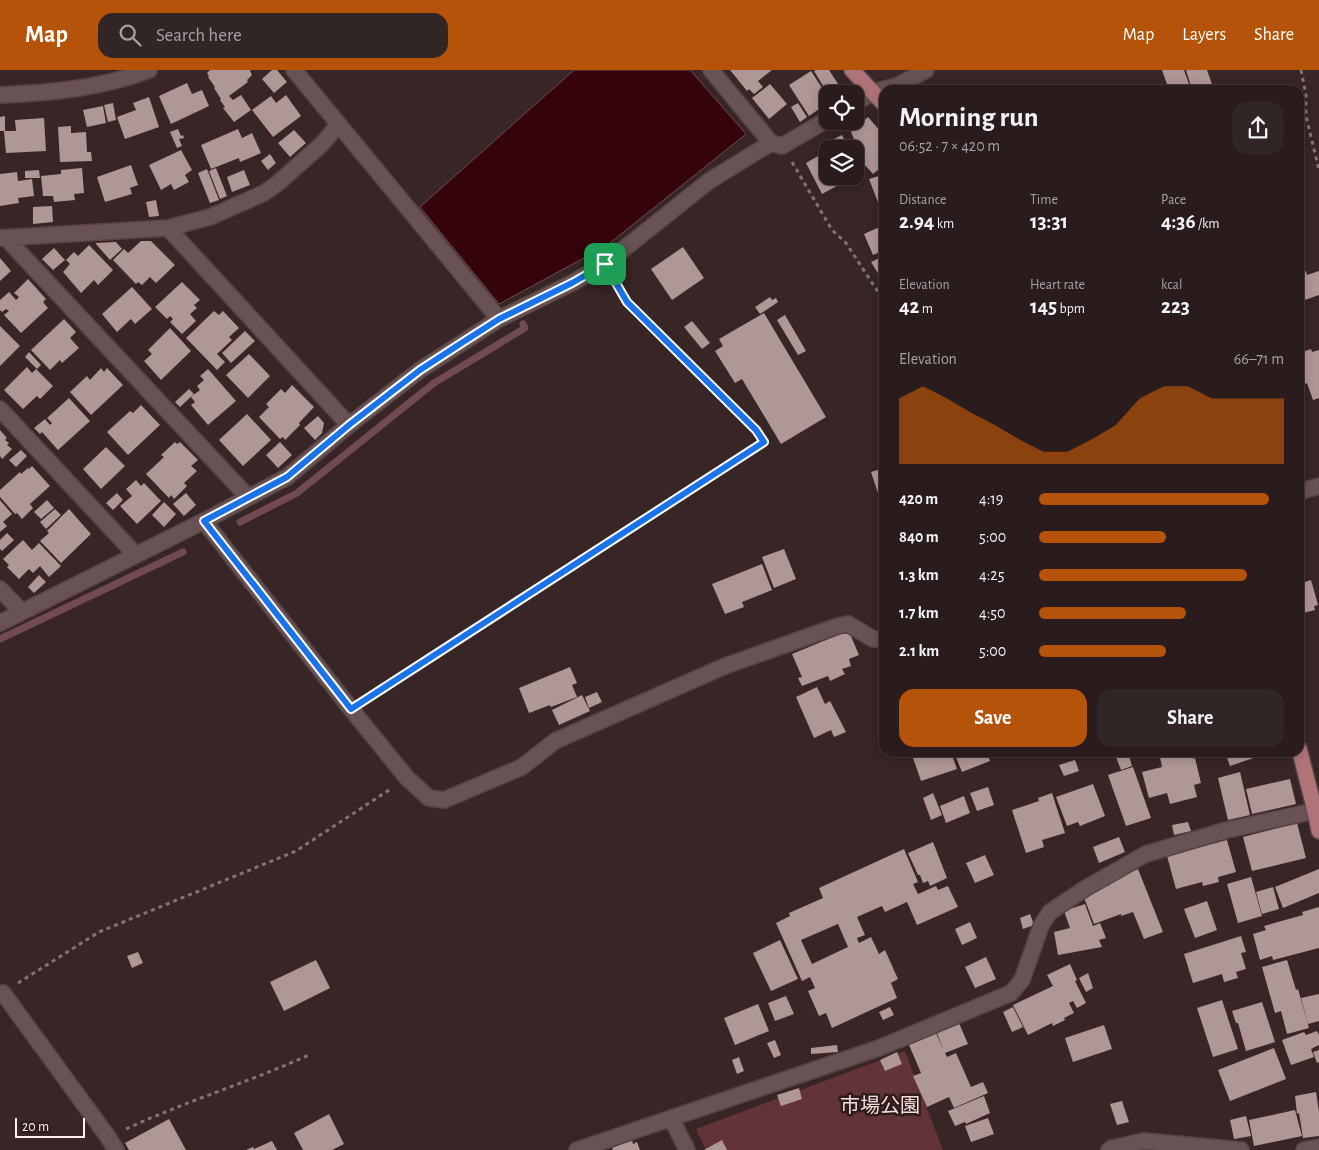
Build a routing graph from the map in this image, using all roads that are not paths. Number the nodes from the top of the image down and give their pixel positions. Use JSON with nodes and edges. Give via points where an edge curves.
{"nodes":[{"id":1,"x":149,"y":70,"type":"edge"},
{"id":2,"x":294,"y":70,"type":"edge"},
{"id":3,"x":711,"y":70,"type":"edge"},
{"id":4,"x":852,"y":70,"type":"edge"},
{"id":5,"x":926,"y":70,"type":"edge"},
{"id":6,"x":899,"y":85,"type":"edge"},
{"id":7,"x":879,"y":90,"type":"edge"},
{"id":8,"x":873,"y":92,"type":"junction"},
{"id":9,"x":0,"y":95,"type":"edge"},
{"id":10,"x":864,"y":98,"type":"edge"},
{"id":11,"x":879,"y":99,"type":"edge"},
{"id":12,"x":819,"y":123,"type":"edge"},
{"id":13,"x":339,"y":124,"type":"junction"},
{"id":14,"x":776,"y":144,"type":"junction"},
{"id":15,"x":168,"y":228,"type":"junction"},
{"id":16,"x":3,"y":238,"type":"edge"},
{"id":17,"x":499,"y":319,"type":"junction"},
{"id":18,"x":0,"y":409,"type":"edge"},
{"id":19,"x":349,"y":425,"type":"junction"},
{"id":20,"x":1319,"y":486,"type":"edge"},
{"id":21,"x":1304,"y":490,"type":"edge"},
{"id":22,"x":248,"y":497,"type":"junction"},
{"id":23,"x":204,"y":521,"type":"junction"},
{"id":24,"x":135,"y":554,"type":"junction"},
{"id":25,"x":0,"y":588,"type":"edge"},
{"id":26,"x":22,"y":612,"type":"junction"},
{"id":27,"x":0,"y":622,"type":"edge"},
{"id":28,"x":879,"y":639,"type":"edge"},
{"id":29,"x":1302,"y":757,"type":"edge"},
{"id":30,"x":1317,"y":811,"type":"edge"},
{"id":31,"x":1319,"y":831,"type":"edge"},
{"id":32,"x":3,"y":993,"type":"road end"},
{"id":33,"x":671,"y":1118,"type":"junction"},
{"id":34,"x":112,"y":1143,"type":"edge"},
{"id":35,"x":1319,"y":1147,"type":"edge"},
{"id":36,"x":577,"y":1150,"type":"edge"},
{"id":37,"x":687,"y":1150,"type":"edge"},
{"id":38,"x":1109,"y":1150,"type":"edge"},
{"id":39,"x":1241,"y":1150,"type":"edge"},
{"id":40,"x":1304,"y":1150,"type":"edge"}],
"edges":[{"from":1,"to":9,"type":"street","via":[[75,89]]},
{"from":2,"to":13,"type":"street"},
{"from":3,"to":14,"type":"street"},
{"from":4,"to":8,"type":"main road"},
{"from":5,"to":6,"type":"street"},
{"from":7,"to":8,"type":"street"},
{"from":8,"to":10,"type":"street"},
{"from":8,"to":11,"type":"main road"},
{"from":12,"to":14,"type":"street"},
{"from":13,"to":15,"type":"street","via":[[322,144],[264,193],[210,217]]},
{"from":13,"to":17,"type":"street"},
{"from":14,"to":17,"type":"street","via":[[709,181],[605,264]]},
{"from":15,"to":16,"type":"street"},
{"from":15,"to":19,"type":"street"},
{"from":16,"to":22,"type":"street"},
{"from":17,"to":19,"type":"street","via":[[420,370]]},
{"from":18,"to":24,"type":"street"},
{"from":19,"to":22,"type":"street","via":[[287,477]]},
{"from":20,"to":21,"type":"street"},
{"from":22,"to":23,"type":"street"},
{"from":23,"to":24,"type":"street"},
{"from":23,"to":28,"type":"street","via":[[407,778],[429,798],[444,800],[522,767],[555,740],[725,666],[838,626],[848,624],[873,639]]},
{"from":24,"to":26,"type":"street"},
{"from":25,"to":26,"type":"street"},
{"from":26,"to":27,"type":"street"},
{"from":29,"to":30,"type":"main road"},
{"from":30,"to":31,"type":"main road"},
{"from":30,"to":33,"type":"street","via":[[1227,830],[1146,854],[1050,912],[1041,926],[1022,980],[1011,993],[879,1048]]},
{"from":32,"to":34,"type":"street"},
{"from":33,"to":36,"type":"street"},
{"from":33,"to":37,"type":"street"},
{"from":35,"to":40,"type":"street"},
{"from":38,"to":39,"type":"street","via":[[1144,1141]]}]}
